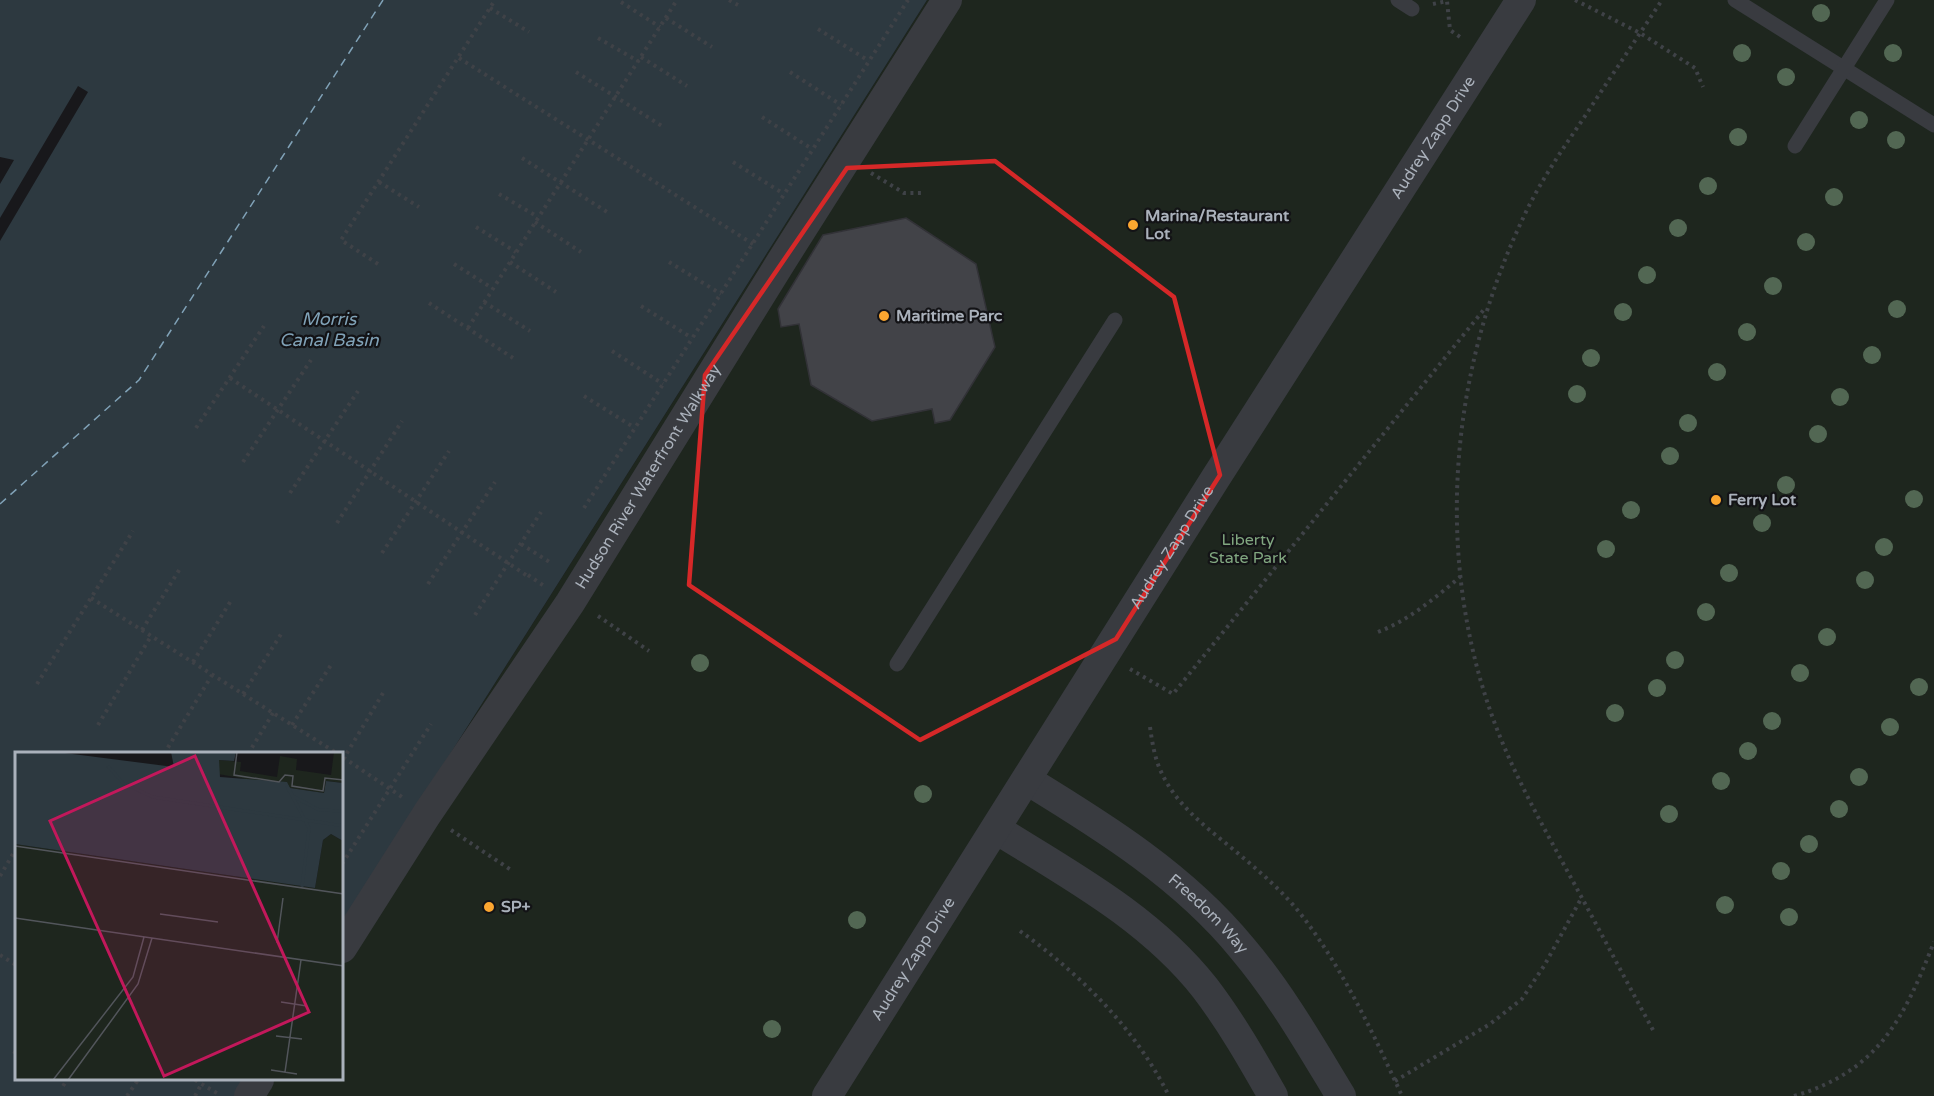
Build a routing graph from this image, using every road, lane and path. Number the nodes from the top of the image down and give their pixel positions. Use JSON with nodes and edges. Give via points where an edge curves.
{"nodes":[{"id":1,"x":495,"y":0,"type":"edge"},
{"id":2,"x":677,"y":0,"type":"edge"},
{"id":3,"x":729,"y":0,"type":"edge"},
{"id":4,"x":908,"y":0,"type":"edge"},
{"id":5,"x":947,"y":0,"type":"edge"},
{"id":6,"x":1398,"y":0,"type":"edge"},
{"id":7,"x":1521,"y":0,"type":"edge"},
{"id":8,"x":1575,"y":0,"type":"edge"},
{"id":9,"x":1662,"y":0,"type":"edge"},
{"id":10,"x":1735,"y":0,"type":"edge"},
{"id":11,"x":1887,"y":0,"type":"edge"},
{"id":12,"x":1449,"y":1,"type":"edge"},
{"id":13,"x":621,"y":2,"type":"dead end"},
{"id":14,"x":738,"y":5,"type":"dead end"},
{"id":15,"x":490,"y":8,"type":"junction"},
{"id":16,"x":1412,"y":9,"type":"joint"},
{"id":17,"x":666,"y":18,"type":"junction"},
{"id":18,"x":660,"y":27,"type":"junction"},
{"id":19,"x":818,"y":29,"type":"dead end"},
{"id":20,"x":529,"y":32,"type":"dead end"},
{"id":21,"x":1640,"y":33,"type":"junction"},
{"id":22,"x":598,"y":38,"type":"dead end"},
{"id":23,"x":712,"y":47,"type":"dead end"},
{"id":24,"x":1487,"y":54,"type":"junction"},
{"id":25,"x":459,"y":58,"type":"junction"},
{"id":26,"x":639,"y":59,"type":"junction"},
{"id":27,"x":869,"y":61,"type":"junction"},
{"id":28,"x":1844,"y":69,"type":"junction"},
{"id":29,"x":576,"y":72,"type":"dead end"},
{"id":30,"x":790,"y":72,"type":"dead end"},
{"id":31,"x":687,"y":86,"type":"dead end"},
{"id":32,"x":1703,"y":87,"type":"dead end"},
{"id":33,"x":615,"y":96,"type":"junction"},
{"id":34,"x":841,"y":105,"type":"junction"},
{"id":35,"x":762,"y":117,"type":"dead end"},
{"id":36,"x":1934,"y":125,"type":"edge"},
{"id":37,"x":662,"y":126,"type":"dead end"},
{"id":38,"x":587,"y":139,"type":"junction"},
{"id":39,"x":1795,"y":146,"type":"dead end"},
{"id":40,"x":812,"y":149,"type":"junction"},
{"id":41,"x":522,"y":158,"type":"dead end"},
{"id":42,"x":848,"y":159,"type":"junction"},
{"id":43,"x":734,"y":162,"type":"dead end"},
{"id":44,"x":379,"y":182,"type":"junction"},
{"id":45,"x":560,"y":183,"type":"junction"},
{"id":46,"x":922,"y":193,"type":"dead end"},
{"id":47,"x":499,"y":194,"type":"dead end"},
{"id":48,"x":784,"y":194,"type":"junction"},
{"id":49,"x":419,"y":207,"type":"dead end"},
{"id":50,"x":607,"y":212,"type":"dead end"},
{"id":51,"x":538,"y":217,"type":"junction"},
{"id":52,"x":709,"y":217,"type":"junction"},
{"id":53,"x":535,"y":222,"type":"junction"},
{"id":54,"x":476,"y":227,"type":"dead end"},
{"id":55,"x":753,"y":244,"type":"junction"},
{"id":56,"x":516,"y":252,"type":"junction"},
{"id":57,"x":581,"y":252,"type":"dead end"},
{"id":58,"x":510,"y":262,"type":"junction"},
{"id":59,"x":669,"y":262,"type":"dead end"},
{"id":60,"x":378,"y":264,"type":"dead end"},
{"id":61,"x":454,"y":264,"type":"dead end"},
{"id":62,"x":780,"y":264,"type":"junction"},
{"id":63,"x":492,"y":288,"type":"junction"},
{"id":64,"x":556,"y":292,"type":"dead end"},
{"id":65,"x":721,"y":294,"type":"junction"},
{"id":66,"x":484,"y":302,"type":"junction"},
{"id":67,"x":429,"y":303,"type":"dead end"},
{"id":68,"x":1488,"y":304,"type":"junction"},
{"id":69,"x":641,"y":306,"type":"dead end"},
{"id":70,"x":1115,"y":320,"type":"dead end"},
{"id":71,"x":264,"y":326,"type":"dead end"},
{"id":72,"x":468,"y":328,"type":"junction"},
{"id":73,"x":530,"y":331,"type":"dead end"},
{"id":74,"x":692,"y":338,"type":"junction"},
{"id":75,"x":612,"y":351,"type":"dead end"},
{"id":76,"x":513,"y":358,"type":"dead end"},
{"id":77,"x":311,"y":360,"type":"dead end"},
{"id":78,"x":230,"y":378,"type":"junction"},
{"id":79,"x":663,"y":384,"type":"junction"},
{"id":80,"x":358,"y":391,"type":"dead end"},
{"id":81,"x":584,"y":396,"type":"dead end"},
{"id":82,"x":278,"y":409,"type":"junction"},
{"id":83,"x":402,"y":421,"type":"dead end"},
{"id":84,"x":196,"y":428,"type":"dead end"},
{"id":85,"x":635,"y":428,"type":"junction"},
{"id":86,"x":324,"y":441,"type":"junction"},
{"id":87,"x":449,"y":451,"type":"dead end"},
{"id":88,"x":243,"y":462,"type":"dead end"},
{"id":89,"x":371,"y":471,"type":"junction"},
{"id":90,"x":495,"y":482,"type":"dead end"},
{"id":91,"x":290,"y":493,"type":"dead end"},
{"id":92,"x":415,"y":501,"type":"junction"},
{"id":93,"x":584,"y":508,"type":"dead end"},
{"id":94,"x":541,"y":512,"type":"dead end"},
{"id":95,"x":337,"y":523,"type":"dead end"},
{"id":96,"x":133,"y":531,"type":"dead end"},
{"id":97,"x":463,"y":532,"type":"junction"},
{"id":98,"x":521,"y":544,"type":"junction"},
{"id":99,"x":485,"y":547,"type":"junction"},
{"id":100,"x":381,"y":554,"type":"dead end"},
{"id":101,"x":508,"y":563,"type":"junction"},
{"id":102,"x":551,"y":563,"type":"dead end"},
{"id":103,"x":181,"y":567,"type":"dead end"},
{"id":104,"x":529,"y":577,"type":"dead end"},
{"id":105,"x":1460,"y":577,"type":"junction"},
{"id":106,"x":428,"y":584,"type":"dead end"},
{"id":107,"x":91,"y":598,"type":"junction"},
{"id":108,"x":232,"y":599,"type":"dead end"},
{"id":109,"x":571,"y":601,"type":"junction"},
{"id":110,"x":475,"y":615,"type":"dead end"},
{"id":111,"x":142,"y":630,"type":"junction"},
{"id":112,"x":283,"y":632,"type":"dead end"},
{"id":113,"x":1378,"y":632,"type":"dead end"},
{"id":114,"x":151,"y":636,"type":"junction"},
{"id":115,"x":649,"y":651,"type":"dead end"},
{"id":116,"x":1105,"y":655,"type":"junction"},
{"id":117,"x":333,"y":662,"type":"dead end"},
{"id":118,"x":193,"y":663,"type":"junction"},
{"id":119,"x":897,"y":664,"type":"dead end"},
{"id":120,"x":212,"y":675,"type":"junction"},
{"id":121,"x":37,"y":684,"type":"dead end"},
{"id":122,"x":383,"y":693,"type":"dead end"},
{"id":123,"x":243,"y":694,"type":"junction"},
{"id":124,"x":273,"y":713,"type":"junction"},
{"id":125,"x":431,"y":724,"type":"dead end"},
{"id":126,"x":98,"y":725,"type":"dead end"},
{"id":127,"x":292,"y":725,"type":"junction"},
{"id":128,"x":1150,"y":727,"type":"dead end"},
{"id":129,"x":165,"y":752,"type":"edge"},
{"id":130,"x":249,"y":752,"type":"edge"},
{"id":131,"x":333,"y":752,"type":"edge"},
{"id":132,"x":344,"y":755,"type":"edge"},
{"id":133,"x":344,"y":758,"type":"edge"},
{"id":134,"x":344,"y":758,"type":"edge"},
{"id":135,"x":1027,"y":780,"type":"junction"},
{"id":136,"x":391,"y":788,"type":"junction"},
{"id":137,"x":427,"y":814,"type":"junction"},
{"id":138,"x":996,"y":829,"type":"junction"},
{"id":139,"x":15,"y":851,"type":"edge"},
{"id":140,"x":344,"y":861,"type":"edge"},
{"id":141,"x":511,"y":870,"type":"dead end"},
{"id":142,"x":0,"y":876,"type":"edge"},
{"id":143,"x":1582,"y":897,"type":"junction"},
{"id":144,"x":1020,"y":931,"type":"dead end"},
{"id":145,"x":1934,"y":942,"type":"edge"},
{"id":146,"x":344,"y":945,"type":"edge"},
{"id":147,"x":2,"y":956,"type":"edge"},
{"id":148,"x":0,"y":963,"type":"edge"},
{"id":149,"x":15,"y":964,"type":"edge"},
{"id":150,"x":1653,"y":1030,"type":"dead end"},
{"id":151,"x":66,"y":1081,"type":"edge"},
{"id":152,"x":137,"y":1081,"type":"edge"},
{"id":153,"x":198,"y":1081,"type":"edge"},
{"id":154,"x":258,"y":1081,"type":"edge"},
{"id":155,"x":1395,"y":1081,"type":"junction"},
{"id":156,"x":204,"y":1082,"type":"edge"},
{"id":157,"x":63,"y":1086,"type":"dead end"},
{"id":158,"x":127,"y":1096,"type":"edge"},
{"id":159,"x":195,"y":1096,"type":"edge"},
{"id":160,"x":221,"y":1096,"type":"edge"},
{"id":161,"x":249,"y":1096,"type":"edge"},
{"id":162,"x":827,"y":1096,"type":"edge"},
{"id":163,"x":1169,"y":1096,"type":"edge"},
{"id":164,"x":1273,"y":1096,"type":"edge"},
{"id":165,"x":1341,"y":1096,"type":"edge"},
{"id":166,"x":1402,"y":1096,"type":"edge"},
{"id":167,"x":1794,"y":1096,"type":"edge"}],
"edges":[{"from":1,"to":15,"type":"path"},
{"from":2,"to":17,"type":"path"},
{"from":3,"to":14,"type":"path"},
{"from":4,"to":27,"type":"path"},
{"from":5,"to":42,"type":"street","name":"Hudson River Waterfront Walkway"},
{"from":6,"to":16,"type":"lane"},
{"from":7,"to":24,"type":"street","name":"Audrey Zapp Drive"},
{"from":8,"to":21,"type":"path"},
{"from":9,"to":21,"type":"path"},
{"from":10,"to":28,"type":"lane"},
{"from":11,"to":28,"type":"lane"},
{"from":12,"to":16,"type":"path"},
{"from":12,"to":24,"type":"path","via":[[1450,30]]},
{"from":13,"to":18,"type":"path"},
{"from":15,"to":20,"type":"path"},
{"from":15,"to":25,"type":"path"},
{"from":17,"to":18,"type":"path"},
{"from":17,"to":23,"type":"path"},
{"from":18,"to":26,"type":"path"},
{"from":19,"to":27,"type":"path"},
{"from":21,"to":32,"type":"path","via":[[1695,68]]},
{"from":21,"to":68,"type":"path","via":[[1542,183]]},
{"from":22,"to":26,"type":"path"},
{"from":24,"to":116,"type":"street","name":"Audrey Zapp Drive"},
{"from":25,"to":38,"type":"path"},
{"from":25,"to":44,"type":"path"},
{"from":26,"to":31,"type":"path"},
{"from":26,"to":33,"type":"path"},
{"from":27,"to":34,"type":"path"},
{"from":28,"to":36,"type":"lane"},
{"from":28,"to":39,"type":"lane"},
{"from":29,"to":33,"type":"path"},
{"from":30,"to":34,"type":"path"},
{"from":33,"to":37,"type":"path"},
{"from":33,"to":38,"type":"path"},
{"from":34,"to":40,"type":"path"},
{"from":35,"to":40,"type":"path"},
{"from":38,"to":45,"type":"path"},
{"from":38,"to":52,"type":"path"},
{"from":40,"to":48,"type":"path"},
{"from":41,"to":45,"type":"path"},
{"from":42,"to":46,"type":"path","via":[[904,193]]},
{"from":42,"to":62,"type":"street","name":"Hudson River Waterfront Walkway"},
{"from":43,"to":48,"type":"path"},
{"from":44,"to":49,"type":"path"},
{"from":44,"to":60,"type":"path","via":[[341,240]]},
{"from":45,"to":50,"type":"path"},
{"from":45,"to":51,"type":"path"},
{"from":47,"to":51,"type":"path"},
{"from":48,"to":55,"type":"path"},
{"from":51,"to":53,"type":"path"},
{"from":52,"to":55,"type":"path"},
{"from":52,"to":62,"type":"path"},
{"from":53,"to":56,"type":"path"},
{"from":53,"to":57,"type":"path"},
{"from":54,"to":56,"type":"path"},
{"from":55,"to":65,"type":"path"},
{"from":56,"to":58,"type":"path"},
{"from":58,"to":63,"type":"path"},
{"from":58,"to":64,"type":"path"},
{"from":59,"to":65,"type":"path"},
{"from":61,"to":63,"type":"path"},
{"from":62,"to":109,"type":"street","name":"Hudson River Waterfront Walkway"},
{"from":63,"to":66,"type":"path"},
{"from":65,"to":74,"type":"path"},
{"from":66,"to":72,"type":"path"},
{"from":66,"to":73,"type":"path"},
{"from":67,"to":72,"type":"path"},
{"from":68,"to":105,"type":"path","via":[[1466,393],[1460,438]]},
{"from":68,"to":116,"type":"path","via":[[1173,694]]},
{"from":69,"to":74,"type":"path"},
{"from":70,"to":119,"type":"lane"},
{"from":71,"to":78,"type":"path"},
{"from":72,"to":76,"type":"path"},
{"from":74,"to":79,"type":"path"},
{"from":75,"to":79,"type":"path"},
{"from":77,"to":82,"type":"path"},
{"from":78,"to":82,"type":"path"},
{"from":78,"to":84,"type":"path"},
{"from":79,"to":85,"type":"path"},
{"from":80,"to":86,"type":"path"},
{"from":81,"to":85,"type":"path"},
{"from":82,"to":86,"type":"path"},
{"from":82,"to":88,"type":"path"},
{"from":83,"to":89,"type":"path"},
{"from":85,"to":93,"type":"path"},
{"from":86,"to":89,"type":"path"},
{"from":86,"to":91,"type":"path"},
{"from":87,"to":92,"type":"path"},
{"from":89,"to":92,"type":"path"},
{"from":89,"to":95,"type":"path"},
{"from":90,"to":97,"type":"path"},
{"from":92,"to":97,"type":"path"},
{"from":92,"to":100,"type":"path"},
{"from":94,"to":98,"type":"path"},
{"from":96,"to":107,"type":"path"},
{"from":97,"to":99,"type":"path"},
{"from":97,"to":106,"type":"path"},
{"from":98,"to":101,"type":"path"},
{"from":98,"to":102,"type":"path"},
{"from":99,"to":101,"type":"path"},
{"from":99,"to":109,"type":"path"},
{"from":101,"to":104,"type":"path"},
{"from":101,"to":110,"type":"path"},
{"from":103,"to":111,"type":"path"},
{"from":105,"to":113,"type":"path","via":[[1420,609]]},
{"from":105,"to":143,"type":"path","via":[[1475,657],[1495,723],[1525,791]]},
{"from":107,"to":111,"type":"path"},
{"from":107,"to":121,"type":"path"},
{"from":108,"to":118,"type":"path"},
{"from":109,"to":115,"type":"path"},
{"from":109,"to":137,"type":"street","name":"Hudson River Waterfront Walkway"},
{"from":111,"to":114,"type":"path"},
{"from":112,"to":123,"type":"path"},
{"from":114,"to":118,"type":"path"},
{"from":114,"to":126,"type":"path"},
{"from":116,"to":135,"type":"street","name":"Audrey Zapp Drive"},
{"from":117,"to":127,"type":"path"},
{"from":118,"to":120,"type":"path"},
{"from":120,"to":123,"type":"path"},
{"from":120,"to":129,"type":"path"},
{"from":122,"to":132,"type":"path"},
{"from":123,"to":124,"type":"path"},
{"from":124,"to":127,"type":"path"},
{"from":124,"to":130,"type":"path"},
{"from":125,"to":136,"type":"path"},
{"from":127,"to":131,"type":"path"},
{"from":128,"to":155,"type":"path","via":[[1160,768],[1178,800],[1282,892],[1301,915],[1333,961]]},
{"from":133,"to":137,"type":"path"},
{"from":134,"to":136,"type":"path"},
{"from":135,"to":138,"type":"street","name":"Audrey Zapp Drive"},
{"from":135,"to":165,"type":"street","name":"Freedom Way","via":[[1106,828],[1170,877],[1220,923],[1279,995]]},
{"from":136,"to":140,"type":"path"},
{"from":137,"to":141,"type":"path"},
{"from":137,"to":146,"type":"street","name":"Hudson River Waterfront Walkway"},
{"from":138,"to":162,"type":"street","name":"Audrey Zapp Drive"},
{"from":138,"to":164,"type":"street","via":[[1102,896],[1167,947],[1221,1010]]},
{"from":139,"to":142,"type":"path"},
{"from":143,"to":150,"type":"path"},
{"from":143,"to":155,"type":"path","via":[[1522,999],[1491,1024]]},
{"from":144,"to":163,"type":"path","via":[[1100,998],[1144,1053]]},
{"from":145,"to":167,"type":"path","via":[[1907,1006],[1878,1047],[1844,1075]]},
{"from":147,"to":148,"type":"path"},
{"from":147,"to":149,"type":"path"},
{"from":151,"to":157,"type":"path"},
{"from":152,"to":158,"type":"path"},
{"from":153,"to":160,"type":"path"},
{"from":154,"to":161,"type":"street"},
{"from":155,"to":166,"type":"path"},
{"from":156,"to":159,"type":"path"}]}
